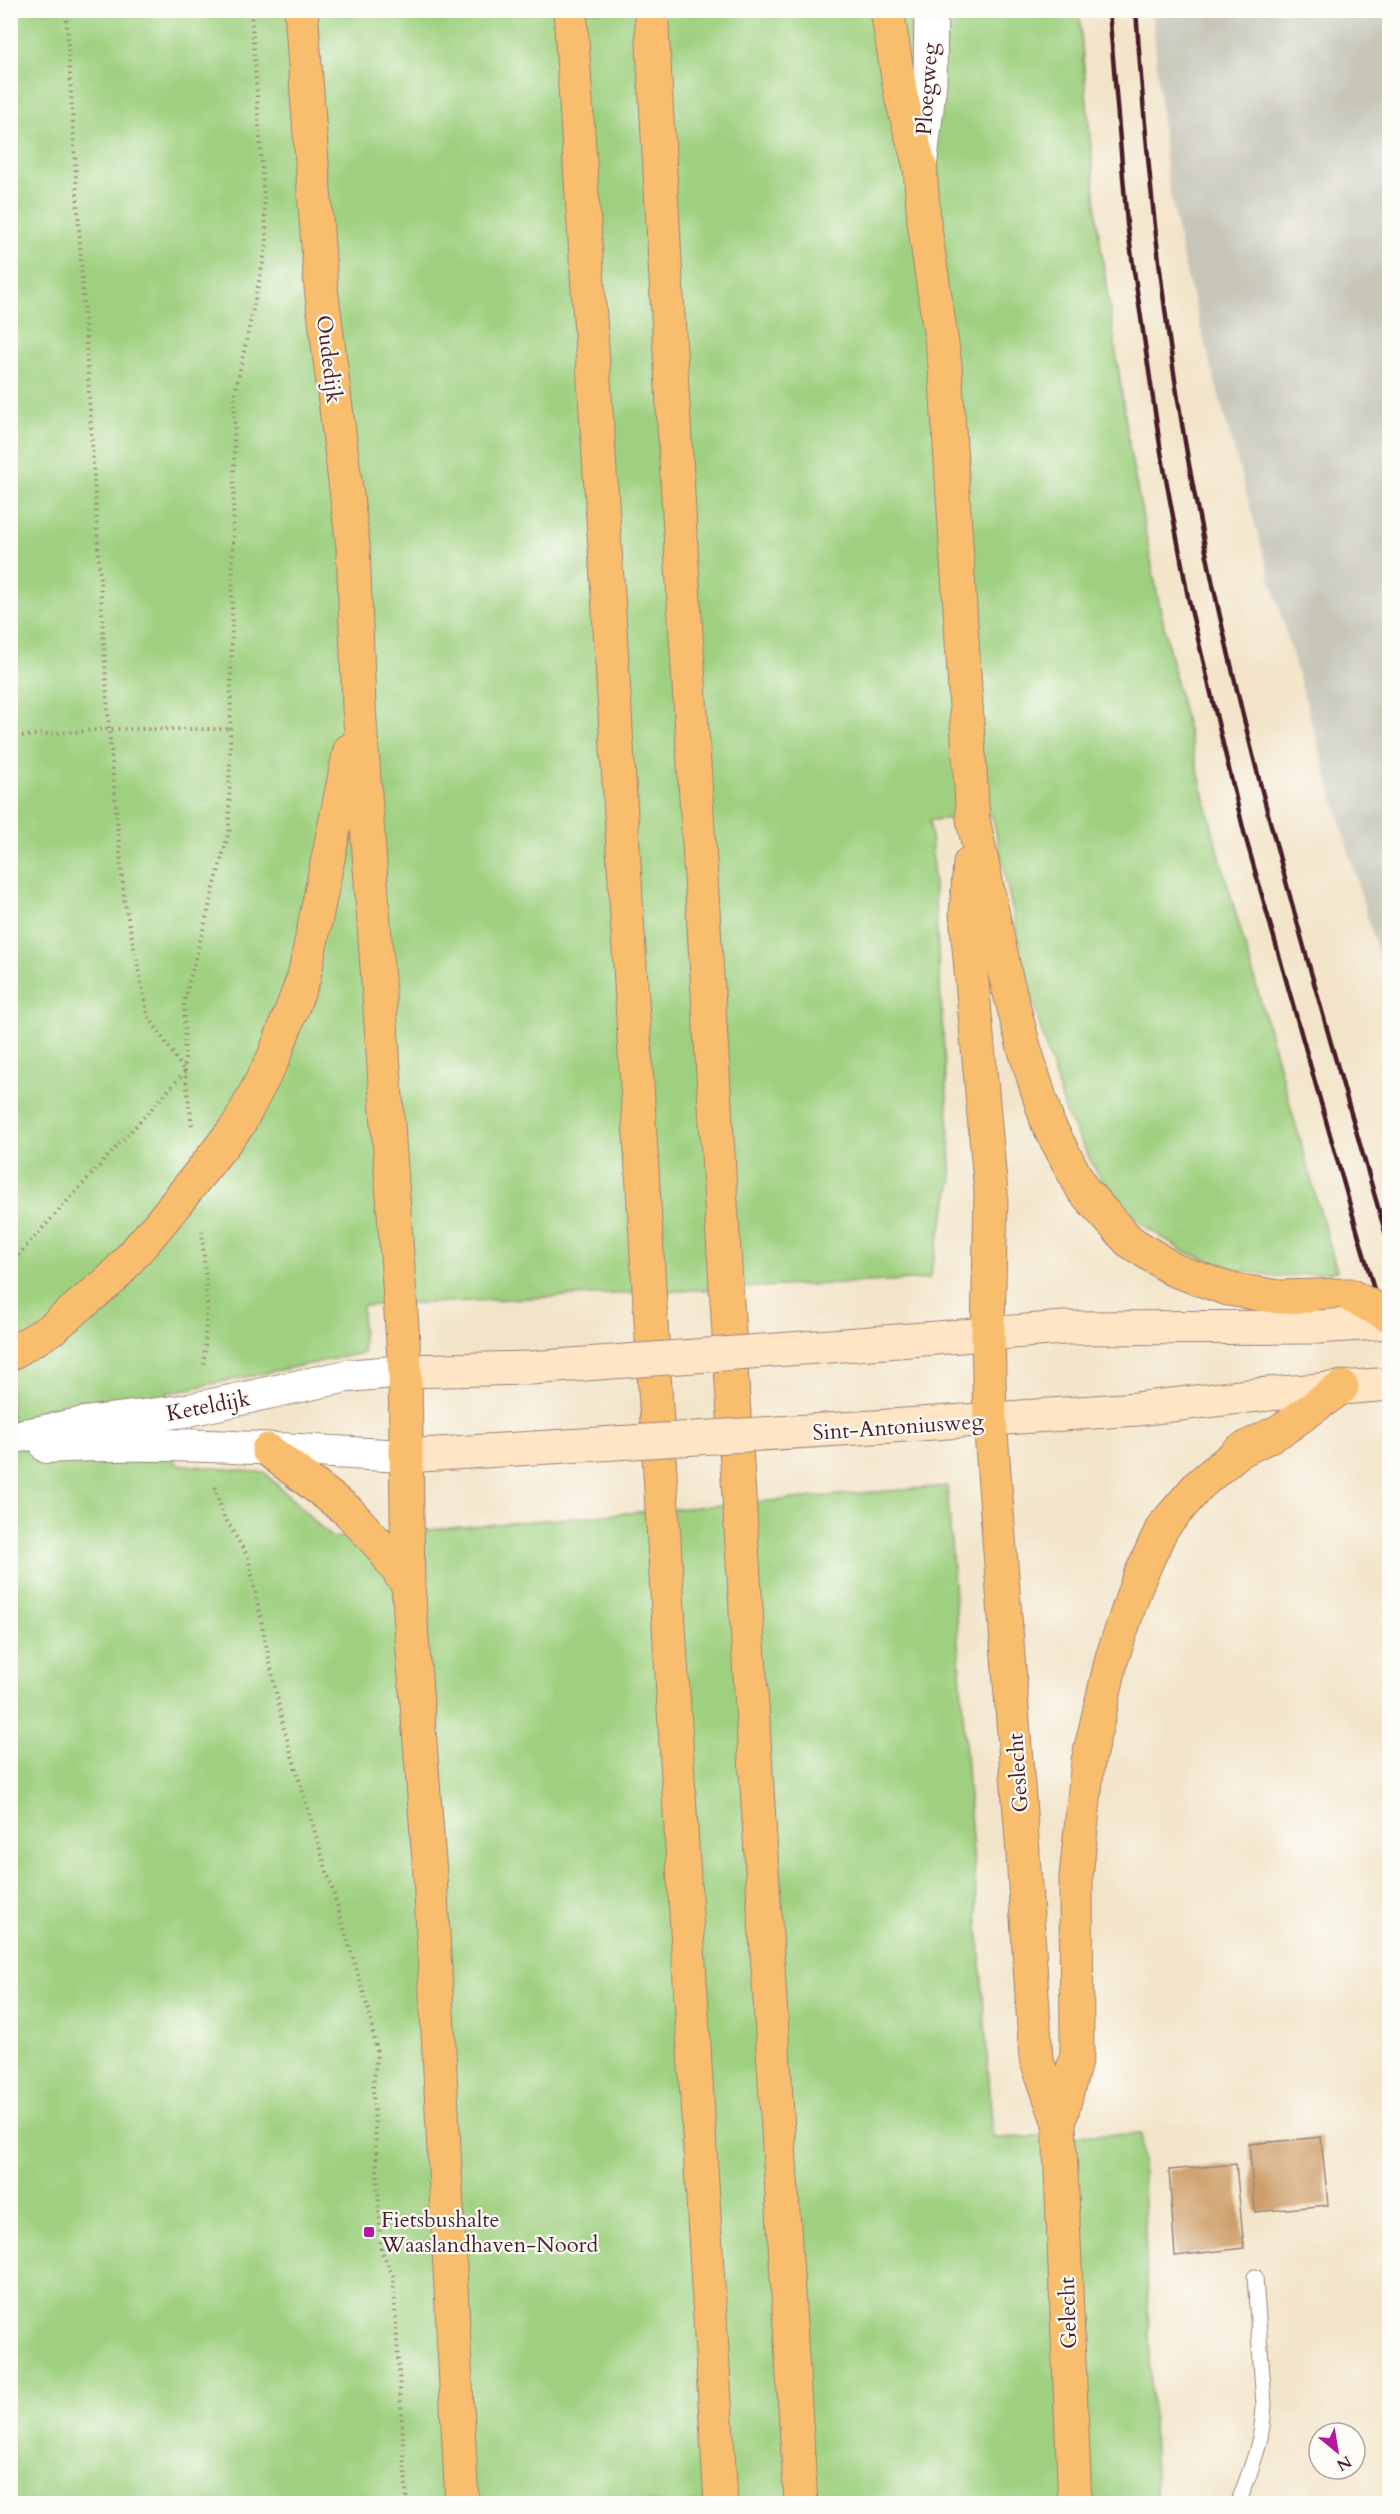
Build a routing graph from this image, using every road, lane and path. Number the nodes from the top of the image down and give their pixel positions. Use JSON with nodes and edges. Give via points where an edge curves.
{"nodes":[{"id":1,"x":66,"y":10,"type":"edge"},
{"id":2,"x":251,"y":10,"type":"edge"},
{"id":3,"x":301,"y":10,"type":"edge"},
{"id":4,"x":570,"y":10,"type":"edge"},
{"id":5,"x":651,"y":10,"type":"edge"},
{"id":6,"x":887,"y":10,"type":"edge"},
{"id":7,"x":931,"y":10,"type":"edge"},
{"id":8,"x":920,"y":166,"type":"junction"},
{"id":9,"x":359,"y":707,"type":"junction"},
{"id":10,"x":109,"y":729,"type":"junction"},
{"id":11,"x":230,"y":729,"type":"junction"},
{"id":12,"x":10,"y":736,"type":"edge"},
{"id":13,"x":973,"y":819,"type":"junction"},
{"id":14,"x":185,"y":1072,"type":"junction"},
{"id":15,"x":193,"y":1129,"type":"dead end"},
{"id":16,"x":201,"y":1227,"type":"dead end"},
{"id":17,"x":10,"y":1264,"type":"edge"},
{"id":18,"x":1315,"y":1312,"type":"junction"},
{"id":19,"x":1389,"y":1316,"type":"edge"},
{"id":20,"x":1389,"y":1322,"type":"edge"},
{"id":21,"x":988,"y":1333,"type":"junction"},
{"id":22,"x":10,"y":1354,"type":"edge"},
{"id":23,"x":204,"y":1364,"type":"dead end"},
{"id":24,"x":405,"y":1371,"type":"junction"},
{"id":25,"x":1389,"y":1384,"type":"edge"},
{"id":26,"x":1342,"y":1388,"type":"junction"},
{"id":27,"x":990,"y":1420,"type":"junction"},
{"id":28,"x":10,"y":1438,"type":"edge"},
{"id":29,"x":10,"y":1449,"type":"edge"},
{"id":30,"x":268,"y":1450,"type":"junction"},
{"id":31,"x":405,"y":1456,"type":"junction"},
{"id":32,"x":215,"y":1486,"type":"dead end"},
{"id":33,"x":408,"y":1586,"type":"junction"},
{"id":34,"x":1059,"y":2123,"type":"junction"},
{"id":35,"x":1255,"y":2277,"type":"dead end"},
{"id":36,"x":407,"y":2504,"type":"edge"},
{"id":37,"x":462,"y":2504,"type":"edge"},
{"id":38,"x":721,"y":2504,"type":"edge"},
{"id":39,"x":801,"y":2504,"type":"edge"},
{"id":40,"x":1075,"y":2504,"type":"edge"},
{"id":41,"x":1238,"y":2504,"type":"edge"}],
"edges":[{"from":1,"to":10,"type":"path"},
{"from":2,"to":11,"type":"path","via":[[267,244],[235,393]]},
{"from":3,"to":9,"type":"main road","name":"Oudedijk","via":[[321,286],[353,546]]},
{"from":4,"to":38,"type":"main road"},
{"from":5,"to":39,"type":"main road"},
{"from":6,"to":8,"type":"main road","via":[[902,96]]},
{"from":7,"to":8,"type":"street","name":"Ploegweg","via":[[930,83]]},
{"from":8,"to":13,"type":"main road","via":[[924,222],[945,365]]},
{"from":9,"to":22,"type":"main road","via":[[304,977],[273,1059],[239,1124],[112,1279],[50,1330]]},
{"from":9,"to":24,"type":"main road"},
{"from":10,"to":11,"type":"path"},
{"from":10,"to":12,"type":"path"},
{"from":10,"to":14,"type":"path","via":[[124,899],[148,1016]]},
{"from":11,"to":14,"type":"path","via":[[229,831],[184,1002]]},
{"from":13,"to":18,"type":"main road","via":[[1024,1047],[1048,1124],[1083,1190],[1129,1240],[1173,1270],[1228,1289],[1279,1298]]},
{"from":13,"to":21,"type":"main road","name":"Geslecht","via":[[966,914],[991,1193]]},
{"from":14,"to":15,"type":"path"},
{"from":14,"to":17,"type":"path"},
{"from":16,"to":23,"type":"path","via":[[207,1302]]},
{"from":18,"to":19,"type":"main road","bridge":true,"via":[[1349,1295]]},
{"from":18,"to":20,"type":"main road","bridge":true},
{"from":18,"to":21,"type":"main road"},
{"from":21,"to":24,"type":"main road","bridge":true,"via":[[530,1368]]},
{"from":21,"to":27,"type":"main road","name":"Geslecht"},
{"from":24,"to":28,"type":"street","name":"Keteldijk","via":[[347,1376],[184,1411],[85,1423]]},
{"from":24,"to":31,"type":"main road"},
{"from":25,"to":26,"type":"main road","name":"Sint-Antoniusweg"},
{"from":26,"to":27,"type":"main road","name":"Sint-Antoniusweg"},
{"from":26,"to":34,"type":"main road","via":[[1283,1429],[1238,1452],[1199,1485],[1162,1527],[1137,1583],[1112,1658],[1088,1761],[1076,1877],[1077,2054]]},
{"from":27,"to":31,"type":"main road","name":"Sint-Antoniusweg","bridge":true},
{"from":27,"to":34,"type":"main road","name":"Geslecht","via":[[1035,2058]]},
{"from":29,"to":30,"type":"street","name":"Keteldijk","via":[[190,1444]]},
{"from":30,"to":31,"type":"street","name":"Keteldijk"},
{"from":30,"to":33,"type":"main road","via":[[348,1511],[382,1548]]},
{"from":31,"to":33,"type":"main road"},
{"from":32,"to":36,"type":"path","via":[[222,1513],[248,1557],[283,1726],[369,2011],[377,2053],[373,2088],[381,2250],[393,2276]]},
{"from":33,"to":37,"type":"main road","via":[[430,1874]]},
{"from":34,"to":40,"type":"main road","name":"Gelecht"},
{"from":35,"to":41,"type":"lane","via":[[1263,2425]]}]}
